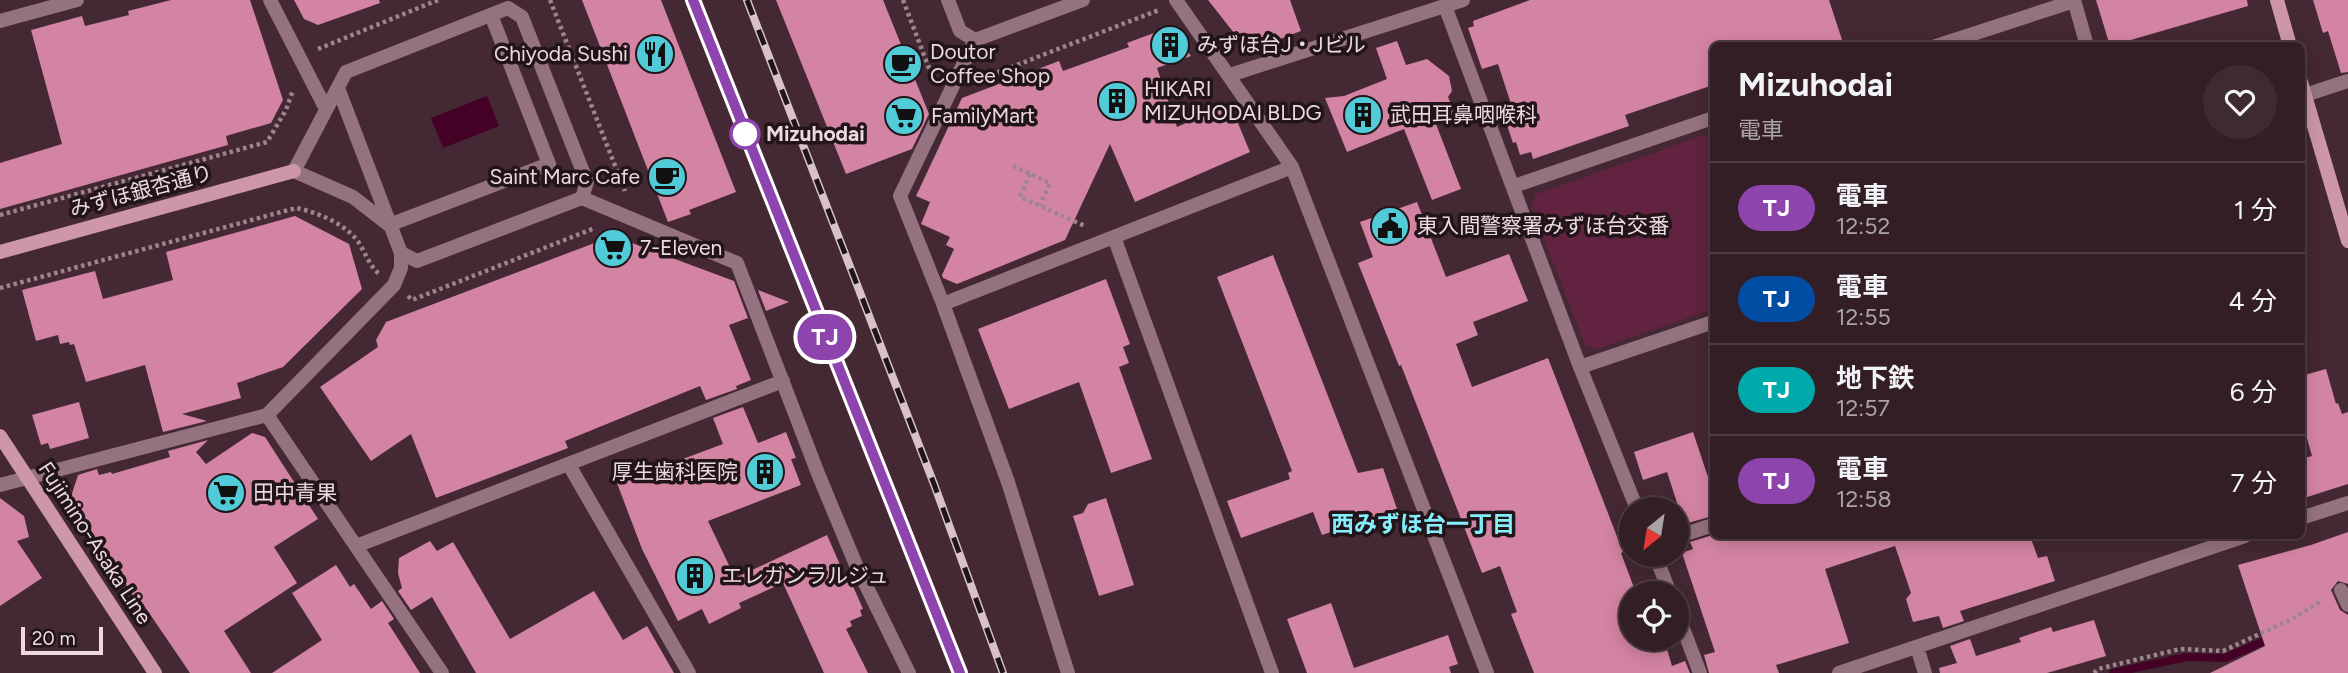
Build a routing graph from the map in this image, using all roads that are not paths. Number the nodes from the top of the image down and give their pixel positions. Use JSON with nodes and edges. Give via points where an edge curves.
{"nodes":[{"id":1,"x":77,"y":0,"type":"edge"},
{"id":2,"x":270,"y":0,"type":"edge"},
{"id":3,"x":948,"y":0,"type":"edge"},
{"id":4,"x":1083,"y":0,"type":"edge"},
{"id":5,"x":1463,"y":0,"type":"edge"},
{"id":6,"x":2074,"y":0,"type":"edge"},
{"id":7,"x":2277,"y":0,"type":"edge"},
{"id":8,"x":1171,"y":3,"type":"edge"},
{"id":9,"x":510,"y":4,"type":"edge"},
{"id":10,"x":1445,"y":6,"type":"junction"},
{"id":11,"x":491,"y":15,"type":"junction"},
{"id":12,"x":0,"y":20,"type":"edge"},
{"id":13,"x":975,"y":40,"type":"junction"},
{"id":14,"x":1948,"y":42,"type":"edge"},
{"id":15,"x":2086,"y":42,"type":"edge"},
{"id":16,"x":2289,"y":42,"type":"edge"},
{"id":17,"x":1230,"y":75,"type":"junction"},
{"id":18,"x":2348,"y":81,"type":"edge"},
{"id":19,"x":338,"y":88,"type":"junction"},
{"id":20,"x":2305,"y":89,"type":"edge"},
{"id":21,"x":2305,"y":96,"type":"edge"},
{"id":22,"x":326,"y":109,"type":"junction"},
{"id":23,"x":1710,"y":119,"type":"edge"},
{"id":24,"x":1292,"y":167,"type":"junction"},
{"id":25,"x":294,"y":171,"type":"junction"},
{"id":26,"x":1514,"y":187,"type":"junction"},
{"id":27,"x":582,"y":198,"type":"junction"},
{"id":28,"x":389,"y":225,"type":"junction"},
{"id":29,"x":1113,"y":238,"type":"junction"},
{"id":30,"x":2348,"y":241,"type":"edge"},
{"id":31,"x":0,"y":252,"type":"edge"},
{"id":32,"x":401,"y":253,"type":"junction"},
{"id":33,"x":943,"y":304,"type":"junction"},
{"id":34,"x":1710,"y":323,"type":"edge"},
{"id":35,"x":1580,"y":367,"type":"junction"},
{"id":36,"x":783,"y":381,"type":"junction"},
{"id":37,"x":267,"y":415,"type":"junction"},
{"id":38,"x":0,"y":436,"type":"edge"},
{"id":39,"x":569,"y":465,"type":"junction"},
{"id":40,"x":28,"y":478,"type":"junction"},
{"id":41,"x":0,"y":485,"type":"edge"},
{"id":42,"x":1632,"y":497,"type":"edge"},
{"id":43,"x":2348,"y":503,"type":"edge"},
{"id":44,"x":2305,"y":517,"type":"edge"},
{"id":45,"x":1710,"y":526,"type":"edge"},
{"id":46,"x":1689,"y":533,"type":"edge"},
{"id":47,"x":2231,"y":539,"type":"edge"},
{"id":48,"x":356,"y":546,"type":"junction"},
{"id":49,"x":1689,"y":644,"type":"edge"},
{"id":50,"x":1917,"y":648,"type":"junction"},
{"id":51,"x":155,"y":673,"type":"edge"},
{"id":52,"x":442,"y":673,"type":"edge"},
{"id":53,"x":689,"y":673,"type":"edge"},
{"id":54,"x":909,"y":673,"type":"edge"},
{"id":55,"x":1068,"y":673,"type":"edge"},
{"id":56,"x":1272,"y":673,"type":"edge"},
{"id":57,"x":1487,"y":673,"type":"edge"},
{"id":58,"x":1700,"y":673,"type":"edge"},
{"id":59,"x":1839,"y":673,"type":"edge"},
{"id":60,"x":1925,"y":673,"type":"edge"}],
"edges":[{"from":1,"to":12,"type":"street"},
{"from":2,"to":22,"type":"street"},
{"from":3,"to":13,"type":"street","via":[[960,31]]},
{"from":4,"to":13,"type":"street"},
{"from":5,"to":10,"type":"street"},
{"from":6,"to":14,"type":"street"},
{"from":6,"to":15,"type":"street"},
{"from":7,"to":16,"type":"street"},
{"from":8,"to":17,"type":"street"},
{"from":9,"to":11,"type":"street"},
{"from":9,"to":27,"type":"street","via":[[522,18],[587,182]]},
{"from":10,"to":17,"type":"street"},
{"from":10,"to":26,"type":"street"},
{"from":11,"to":19,"type":"street","via":[[346,72]]},
{"from":11,"to":28,"type":"street","via":[[549,164]]},
{"from":13,"to":33,"type":"street","via":[[900,197]]},
{"from":17,"to":24,"type":"street"},
{"from":18,"to":20,"type":"street"},
{"from":19,"to":22,"type":"street"},
{"from":19,"to":28,"type":"street"},
{"from":21,"to":30,"type":"street"},
{"from":22,"to":25,"type":"street"},
{"from":23,"to":26,"type":"street"},
{"from":24,"to":29,"type":"street"},
{"from":24,"to":57,"type":"street"},
{"from":25,"to":28,"type":"street","via":[[353,197]]},
{"from":25,"to":31,"type":"street","name":"みずほ銀杏通り"},
{"from":26,"to":35,"type":"street"},
{"from":27,"to":32,"type":"street","via":[[416,261]]},
{"from":27,"to":36,"type":"street","via":[[737,262]]},
{"from":28,"to":32,"type":"street"},
{"from":29,"to":33,"type":"street"},
{"from":29,"to":56,"type":"street"},
{"from":32,"to":37,"type":"street","via":[[394,285]]},
{"from":33,"to":55,"type":"street","via":[[1008,482]]},
{"from":34,"to":35,"type":"street"},
{"from":35,"to":42,"type":"street"},
{"from":36,"to":39,"type":"street"},
{"from":36,"to":54,"type":"street","via":[[856,565]]},
{"from":37,"to":40,"type":"street"},
{"from":37,"to":48,"type":"street"},
{"from":38,"to":40,"type":"street","name":"Fujimino-Asaka Line"},
{"from":39,"to":48,"type":"street"},
{"from":39,"to":53,"type":"street"},
{"from":40,"to":41,"type":"street"},
{"from":40,"to":51,"type":"street","name":"Fujimino-Asaka Line"},
{"from":43,"to":44,"type":"street"},
{"from":45,"to":46,"type":"street"},
{"from":47,"to":50,"type":"street"},
{"from":48,"to":52,"type":"street"},
{"from":49,"to":58,"type":"street"},
{"from":50,"to":59,"type":"street"},
{"from":50,"to":60,"type":"street"}]}
